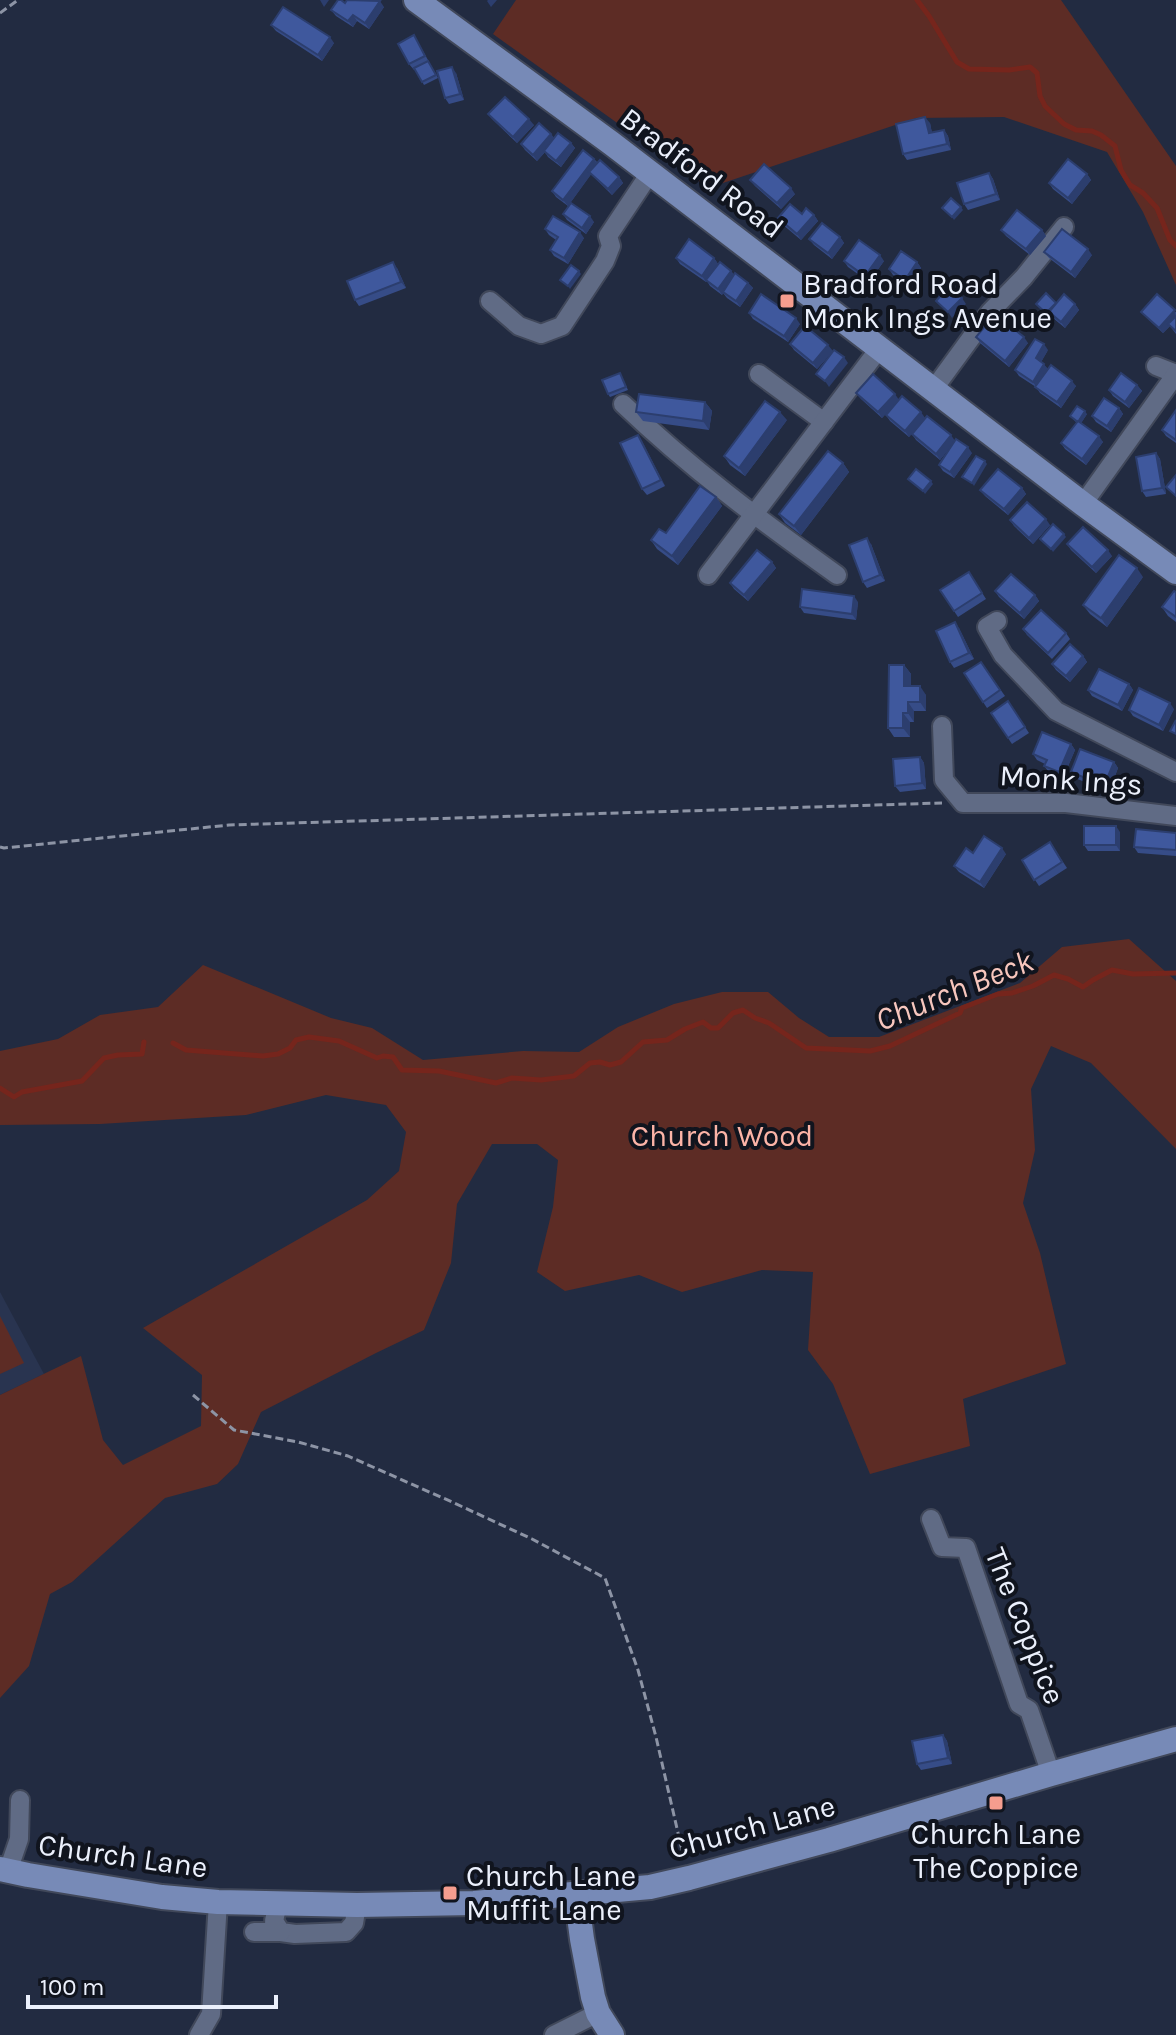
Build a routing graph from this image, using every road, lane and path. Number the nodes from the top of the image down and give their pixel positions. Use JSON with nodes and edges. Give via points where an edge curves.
{"nodes":[{"id":1,"x":18,"y":0,"type":"edge"},
{"id":2,"x":416,"y":0,"type":"edge"},
{"id":3,"x":0,"y":13,"type":"edge"},
{"id":4,"x":650,"y":173,"type":"junction"},
{"id":5,"x":1064,"y":227,"type":"edge"},
{"id":6,"x":490,"y":301,"type":"dead end"},
{"id":7,"x":879,"y":349,"type":"junction"},
{"id":8,"x":1156,"y":366,"type":"dead end"},
{"id":9,"x":759,"y":374,"type":"dead end"},
{"id":10,"x":1176,"y":374,"type":"edge"},
{"id":11,"x":933,"y":390,"type":"junction"},
{"id":12,"x":623,"y":404,"type":"dead end"},
{"id":13,"x":824,"y":422,"type":"junction"},
{"id":14,"x":1083,"y":504,"type":"junction"},
{"id":15,"x":753,"y":515,"type":"junction"},
{"id":16,"x":1176,"y":572,"type":"edge"},
{"id":17,"x":708,"y":575,"type":"dead end"},
{"id":18,"x":837,"y":575,"type":"dead end"},
{"id":19,"x":986,"y":628,"type":"dead end"},
{"id":20,"x":942,"y":726,"type":"dead end"},
{"id":21,"x":1176,"y":772,"type":"edge"},
{"id":22,"x":963,"y":803,"type":"junction"},
{"id":23,"x":1176,"y":816,"type":"edge"},
{"id":24,"x":0,"y":847,"type":"edge"},
{"id":25,"x":193,"y":1395,"type":"dead end"},
{"id":26,"x":931,"y":1519,"type":"dead end"},
{"id":27,"x":1176,"y":1739,"type":"edge"},
{"id":28,"x":1051,"y":1774,"type":"junction"},
{"id":29,"x":20,"y":1800,"type":"dead end"},
{"id":30,"x":4,"y":1870,"type":"edge"},
{"id":31,"x":689,"y":1878,"type":"junction"},
{"id":32,"x":576,"y":1894,"type":"junction"},
{"id":33,"x":218,"y":1902,"type":"junction"},
{"id":34,"x":278,"y":1903,"type":"junction"},
{"id":35,"x":357,"y":1905,"type":"junction"},
{"id":36,"x":254,"y":1932,"type":"dead end"},
{"id":37,"x":281,"y":1932,"type":"junction"},
{"id":38,"x":598,"y":2013,"type":"junction"},
{"id":39,"x":199,"y":2035,"type":"edge"},
{"id":40,"x":554,"y":2035,"type":"edge"},
{"id":41,"x":612,"y":2035,"type":"edge"}],
"edges":[{"from":1,"to":3,"type":"path"},
{"from":2,"to":4,"type":"main road","name":"Bradford Road"},
{"from":4,"to":6,"type":"street","via":[[608,236],[611,246],[605,261],[562,326],[541,334],[519,326]]},
{"from":4,"to":7,"type":"main road","name":"Bradford Road"},
{"from":5,"to":11,"type":"street","via":[[990,312]]},
{"from":7,"to":11,"type":"main road","name":"Bradford Road"},
{"from":7,"to":13,"type":"street"},
{"from":8,"to":10,"type":"street"},
{"from":9,"to":13,"type":"street"},
{"from":10,"to":14,"type":"street"},
{"from":11,"to":14,"type":"main road","name":"Bradford Road"},
{"from":12,"to":15,"type":"street"},
{"from":13,"to":15,"type":"street"},
{"from":14,"to":16,"type":"main road","name":"Bradford Road"},
{"from":15,"to":17,"type":"street"},
{"from":15,"to":18,"type":"street"},
{"from":19,"to":21,"type":"street","name":"Monk Ings","via":[[1003,655],[1056,711]]},
{"from":20,"to":22,"type":"street","via":[[944,780]]},
{"from":22,"to":23,"type":"street","name":"Monk Ings","via":[[1066,803]]},
{"from":22,"to":24,"type":"path","via":[[229,825]]},
{"from":25,"to":31,"type":"path","via":[[234,1430],[348,1456],[605,1578],[638,1670]]},
{"from":26,"to":28,"type":"street","name":"The Coppice","via":[[942,1547],[966,1548],[1019,1704],[1029,1710]]},
{"from":27,"to":28,"type":"main road","name":"Church Lane"},
{"from":28,"to":31,"type":"main road","name":"Church Lane"},
{"from":29,"to":30,"type":"street","via":[[19,1839]]},
{"from":30,"to":33,"type":"main road","name":"Church Lane"},
{"from":31,"to":32,"type":"main road","name":"Church Lane"},
{"from":32,"to":35,"type":"main road","name":"Church Lane"},
{"from":32,"to":38,"type":"main road"},
{"from":33,"to":34,"type":"main road","name":"Church Lane"},
{"from":33,"to":39,"type":"street","via":[[211,2014]]},
{"from":34,"to":35,"type":"main road","name":"Church Lane"},
{"from":34,"to":37,"type":"street","via":[[274,1921]]},
{"from":35,"to":37,"type":"street","via":[[354,1923],[346,1932]]},
{"from":36,"to":37,"type":"street"},
{"from":38,"to":40,"type":"street"},
{"from":38,"to":41,"type":"main road"}]}
